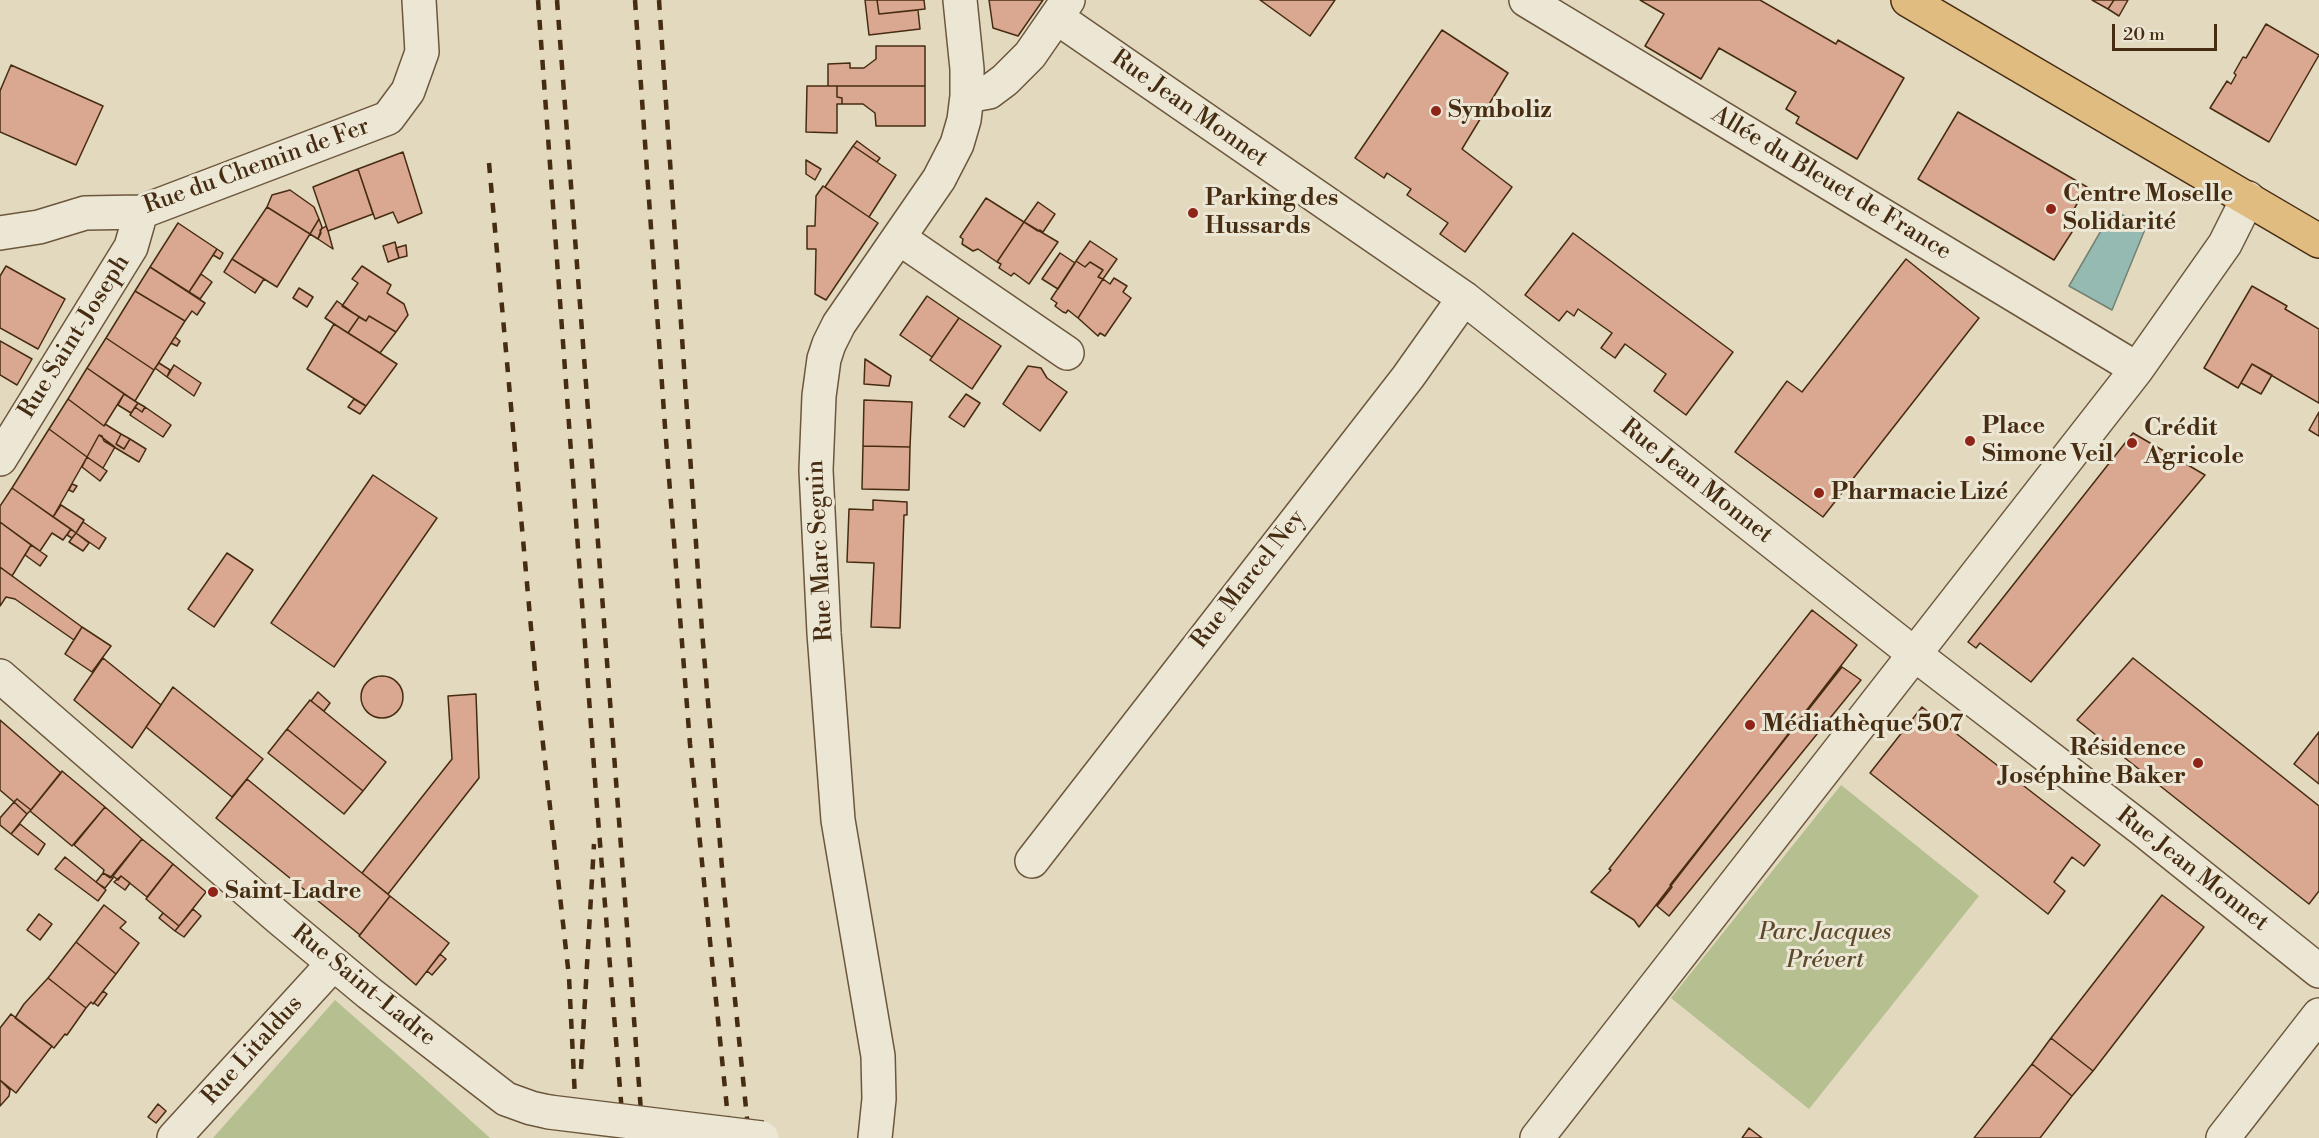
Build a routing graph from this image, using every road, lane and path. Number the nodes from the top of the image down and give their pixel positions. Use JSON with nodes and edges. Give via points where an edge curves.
{"nodes":[{"id":1,"x":418,"y":0,"type":"edge"},
{"id":2,"x":960,"y":0,"type":"edge"},
{"id":3,"x":1526,"y":0,"type":"edge"},
{"id":4,"x":1908,"y":0,"type":"edge"},
{"id":5,"x":1062,"y":8,"type":"edge"},
{"id":6,"x":967,"y":96,"type":"junction"},
{"id":7,"x":2248,"y":198,"type":"junction"},
{"id":8,"x":141,"y":212,"type":"junction"},
{"id":9,"x":0,"y":233,"type":"edge"},
{"id":10,"x":899,"y":238,"type":"junction"},
{"id":11,"x":2319,"y":241,"type":"edge"},
{"id":12,"x":1464,"y":298,"type":"junction"},
{"id":13,"x":1067,"y":353,"type":"dead end"},
{"id":14,"x":2137,"y":369,"type":"junction"},
{"id":15,"x":0,"y":459,"type":"edge"},
{"id":16,"x":1913,"y":653,"type":"junction"},
{"id":17,"x":0,"y":676,"type":"edge"},
{"id":18,"x":1032,"y":861,"type":"dead end"},
{"id":19,"x":333,"y":964,"type":"junction"},
{"id":20,"x":2319,"y":971,"type":"edge"},
{"id":21,"x":2319,"y":1015,"type":"edge"},
{"id":22,"x":174,"y":1138,"type":"edge"},
{"id":23,"x":762,"y":1138,"type":"edge"},
{"id":24,"x":875,"y":1138,"type":"edge"},
{"id":25,"x":1537,"y":1138,"type":"edge"},
{"id":26,"x":2223,"y":1138,"type":"edge"}],
"edges":[{"from":1,"to":8,"type":"street","name":"Rue du Chemin de Fer","via":[[422,52],[408,92],[388,118]]},
{"from":2,"to":6,"type":"street","name":"Rue Marc Seguin"},
{"from":3,"to":14,"type":"street","name":"Allée du Bleuet de France"},
{"from":4,"to":7,"type":"main road"},
{"from":5,"to":6,"type":"street","via":[[1030,55],[1005,80],[989,92]]},
{"from":5,"to":12,"type":"street","name":"Rue Jean Monnet"},
{"from":6,"to":10,"type":"street","name":"Rue Marc Seguin","via":[[964,120],[950,161]]},
{"from":7,"to":11,"type":"main road"},
{"from":7,"to":14,"type":"street","via":[[2225,244]]},
{"from":8,"to":9,"type":"street","name":"Rue du Chemin de Fer","via":[[85,213],[39,227]]},
{"from":8,"to":15,"type":"street","name":"Rue Saint-Joseph","via":[[131,247]]},
{"from":10,"to":13,"type":"street"},
{"from":10,"to":24,"type":"street","name":"Rue Marc Seguin","via":[[829,344],[821,376],[816,470],[838,820],[878,1056]]},
{"from":12,"to":16,"type":"street","name":"Rue Jean Monnet"},
{"from":12,"to":18,"type":"street","name":"Rue Marcel Ney","via":[[1407,378]]},
{"from":14,"to":16,"type":"street"},
{"from":16,"to":20,"type":"street","name":"Rue Jean Monnet"},
{"from":16,"to":25,"type":"street"},
{"from":17,"to":19,"type":"street","name":"Rue Saint-Ladre"},
{"from":19,"to":22,"type":"street","name":"Rue Litaldus"},
{"from":19,"to":23,"type":"street","name":"Rue Saint-Ladre","bridge":true,"via":[[497,1092],[519,1104],[549,1112]]},
{"from":21,"to":26,"type":"street"}]}
